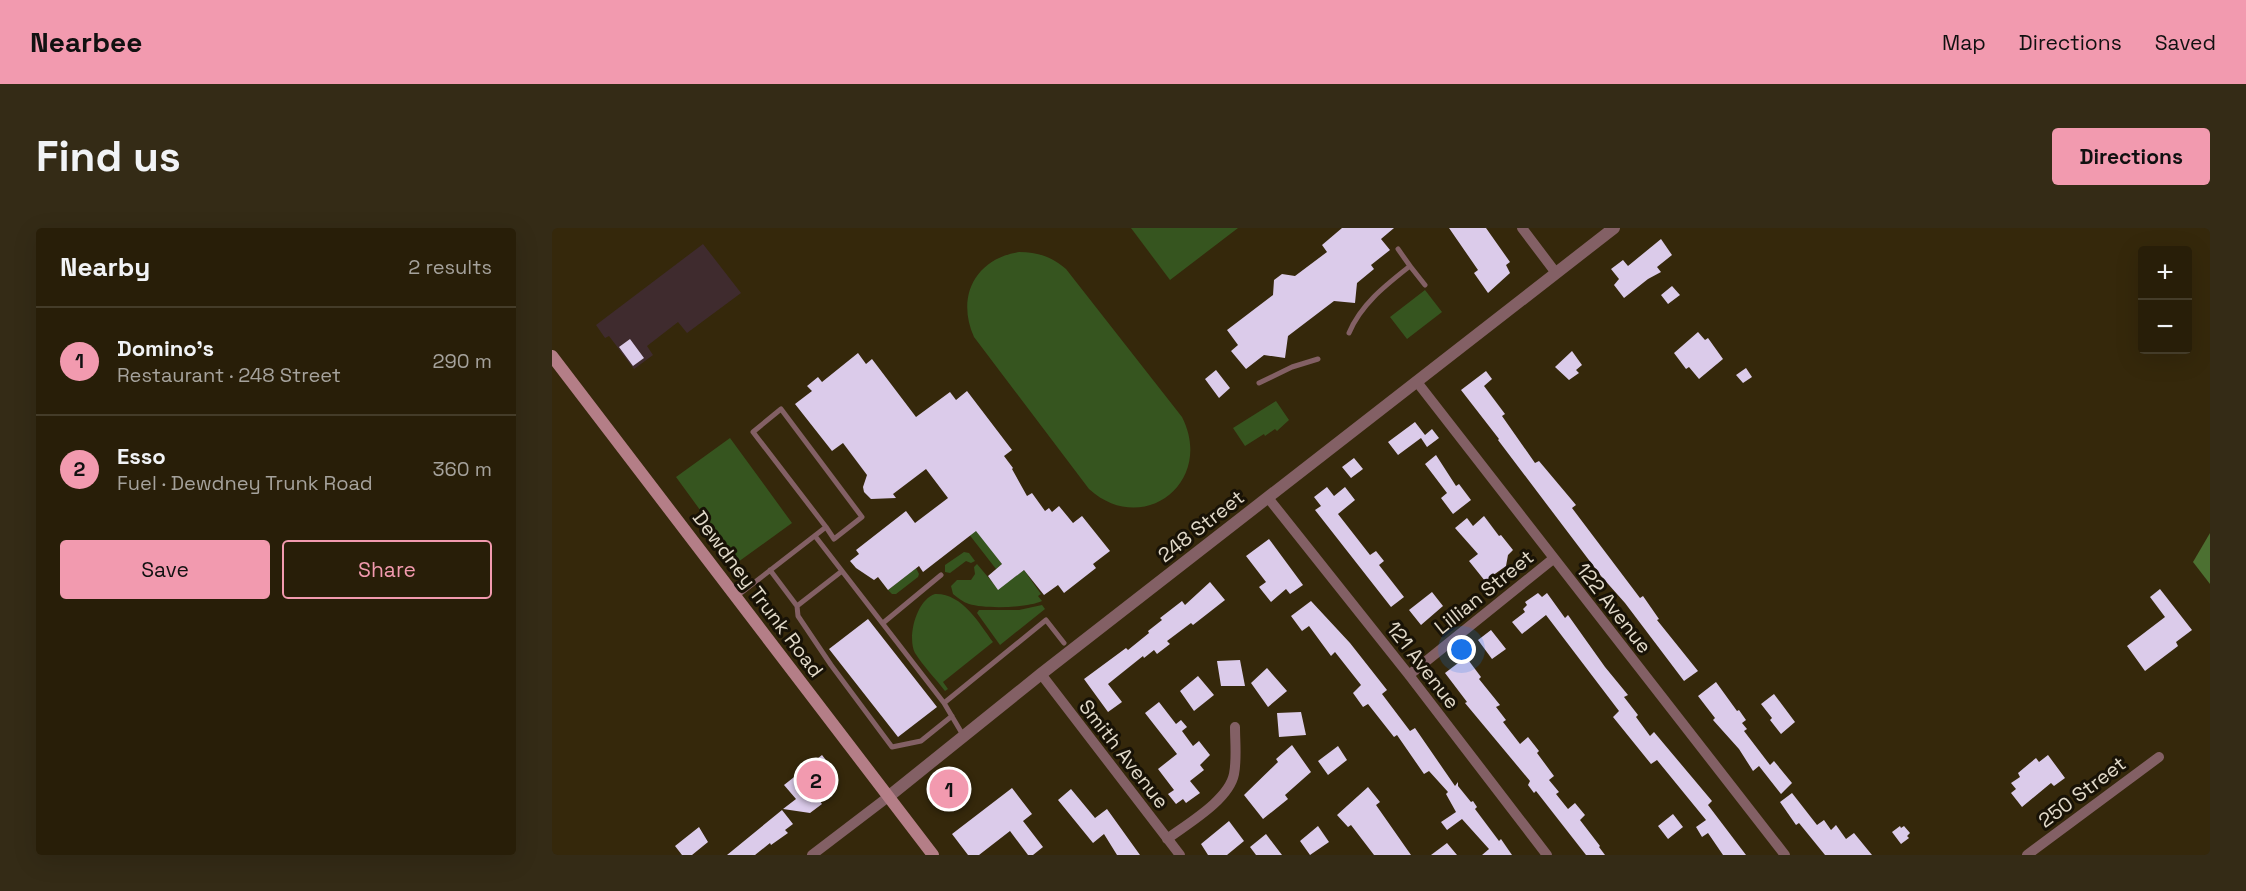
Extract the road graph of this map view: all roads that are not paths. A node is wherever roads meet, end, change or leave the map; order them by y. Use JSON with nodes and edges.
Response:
{"nodes":[{"id":1,"x":1522,"y":228,"type":"edge"},
{"id":2,"x":1614,"y":228,"type":"edge"},
{"id":3,"x":1398,"y":249,"type":"dead end"},
{"id":4,"x":1410,"y":266,"type":"junction"},
{"id":5,"x":1556,"y":273,"type":"junction"},
{"id":6,"x":1425,"y":285,"type":"dead end"},
{"id":7,"x":1349,"y":333,"type":"dead end"},
{"id":8,"x":552,"y":356,"type":"edge"},
{"id":9,"x":1318,"y":359,"type":"dead end"},
{"id":10,"x":1417,"y":382,"type":"junction"},
{"id":11,"x":1259,"y":383,"type":"dead end"},
{"id":12,"x":1269,"y":499,"type":"junction"},
{"id":13,"x":825,"y":527,"type":"junction"},
{"id":14,"x":815,"y":536,"type":"junction"},
{"id":15,"x":1553,"y":559,"type":"junction"},
{"id":16,"x":770,"y":570,"type":"junction"},
{"id":17,"x":842,"y":571,"type":"junction"},
{"id":18,"x":941,"y":575,"type":"dead end"},
{"id":19,"x":735,"y":597,"type":"junction"},
{"id":20,"x":797,"y":606,"type":"junction"},
{"id":21,"x":883,"y":623,"type":"junction"},
{"id":22,"x":1064,"y":643,"type":"dead end"},
{"id":23,"x":1041,"y":674,"type":"junction"},
{"id":24,"x":1409,"y":675,"type":"junction"},
{"id":25,"x":944,"y":703,"type":"junction"},
{"id":26,"x":952,"y":716,"type":"junction"},
{"id":27,"x":1235,"y":727,"type":"dead end"},
{"id":28,"x":964,"y":736,"type":"junction"},
{"id":29,"x":2159,"y":757,"type":"dead end"},
{"id":30,"x":888,"y":797,"type":"junction"},
{"id":31,"x":1167,"y":839,"type":"junction"},
{"id":32,"x":812,"y":855,"type":"edge"},
{"id":33,"x":933,"y":855,"type":"edge"},
{"id":34,"x":1180,"y":855,"type":"edge"},
{"id":35,"x":1547,"y":855,"type":"edge"},
{"id":36,"x":1785,"y":855,"type":"edge"},
{"id":37,"x":2027,"y":855,"type":"edge"}],
"edges":[{"from":1,"to":5,"type":"street"},
{"from":2,"to":5,"type":"street","name":"248 Street"},
{"from":3,"to":4,"type":"lane"},
{"from":4,"to":6,"type":"lane"},
{"from":4,"to":7,"type":"lane"},
{"from":5,"to":10,"type":"street","name":"248 Street"},
{"from":8,"to":19,"type":"main road","name":"Dewdney Trunk Road"},
{"from":9,"to":11,"type":"lane"},
{"from":10,"to":12,"type":"street","name":"248 Street"},
{"from":10,"to":15,"type":"street","name":"122 Avenue"},
{"from":12,"to":23,"type":"street","name":"248 Street"},
{"from":12,"to":24,"type":"street","name":"121 Avenue"},
{"from":13,"to":13,"type":"lane"},
{"from":13,"to":14,"type":"lane"},
{"from":14,"to":16,"type":"lane"},
{"from":14,"to":17,"type":"lane"},
{"from":15,"to":24,"type":"street","name":"Lillian Street"},
{"from":15,"to":36,"type":"street","name":"122 Avenue"},
{"from":16,"to":19,"type":"lane"},
{"from":16,"to":20,"type":"lane"},
{"from":17,"to":20,"type":"lane"},
{"from":17,"to":21,"type":"lane"},
{"from":18,"to":21,"type":"lane"},
{"from":19,"to":30,"type":"main road","name":"Dewdney Trunk Road"},
{"from":20,"to":26,"type":"lane"},
{"from":21,"to":25,"type":"lane"},
{"from":22,"to":25,"type":"lane"},
{"from":23,"to":28,"type":"street","name":"248 Street"},
{"from":23,"to":31,"type":"street","name":"Smith Avenue"},
{"from":24,"to":35,"type":"street","name":"121 Avenue"},
{"from":25,"to":26,"type":"lane"},
{"from":26,"to":28,"type":"lane"},
{"from":27,"to":31,"type":"street"},
{"from":28,"to":30,"type":"street","name":"248 Street"},
{"from":29,"to":37,"type":"street","name":"250 Street"},
{"from":30,"to":32,"type":"street","name":"248 Street"},
{"from":30,"to":33,"type":"main road","name":"Dewdney Trunk Road"},
{"from":31,"to":34,"type":"street","name":"Smith Avenue"}]}
